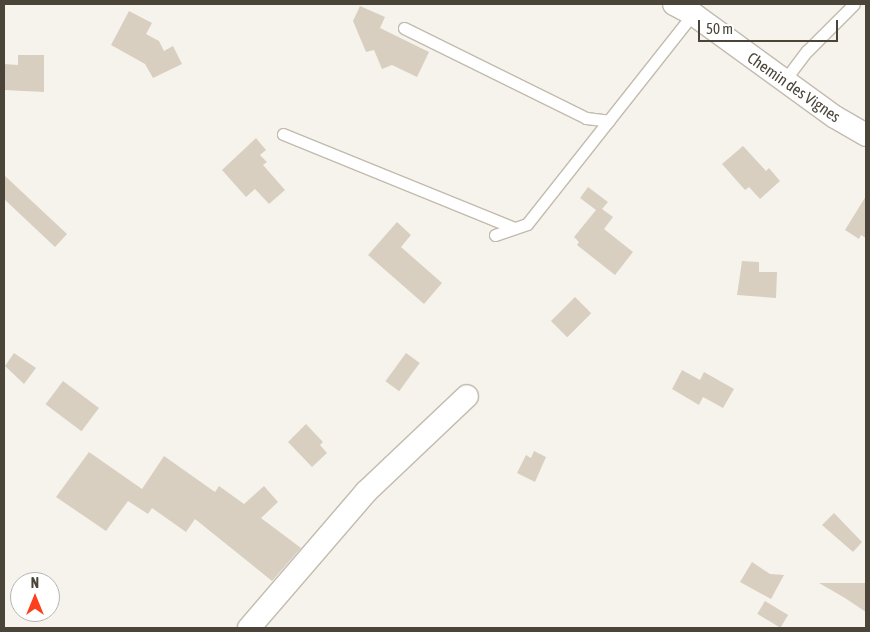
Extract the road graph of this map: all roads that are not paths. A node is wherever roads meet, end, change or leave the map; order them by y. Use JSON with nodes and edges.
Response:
{"nodes":[{"id":1,"x":854,"y":4,"type":"edge"},
{"id":2,"x":684,"y":9,"type":"edge"},
{"id":3,"x":404,"y":28,"type":"dead end"},
{"id":4,"x":784,"y":81,"type":"junction"},
{"id":5,"x":609,"y":121,"type":"junction"},
{"id":6,"x":283,"y":134,"type":"dead end"},
{"id":7,"x":866,"y":135,"type":"edge"},
{"id":8,"x":515,"y":228,"type":"junction"},
{"id":9,"x":495,"y":235,"type":"dead end"},
{"id":10,"x":466,"y":396,"type":"dead end"},
{"id":11,"x":249,"y":628,"type":"edge"}],
"edges":[{"from":1,"to":4,"type":"lane"},
{"from":2,"to":4,"type":"street","name":"Chemin des Vignes"},
{"from":2,"to":5,"type":"lane"},
{"from":3,"to":5,"type":"lane"},
{"from":4,"to":7,"type":"street","name":"Chemin des Vignes"},
{"from":5,"to":8,"type":"lane"},
{"from":6,"to":8,"type":"lane"},
{"from":8,"to":9,"type":"lane"},
{"from":10,"to":11,"type":"street"}]}
